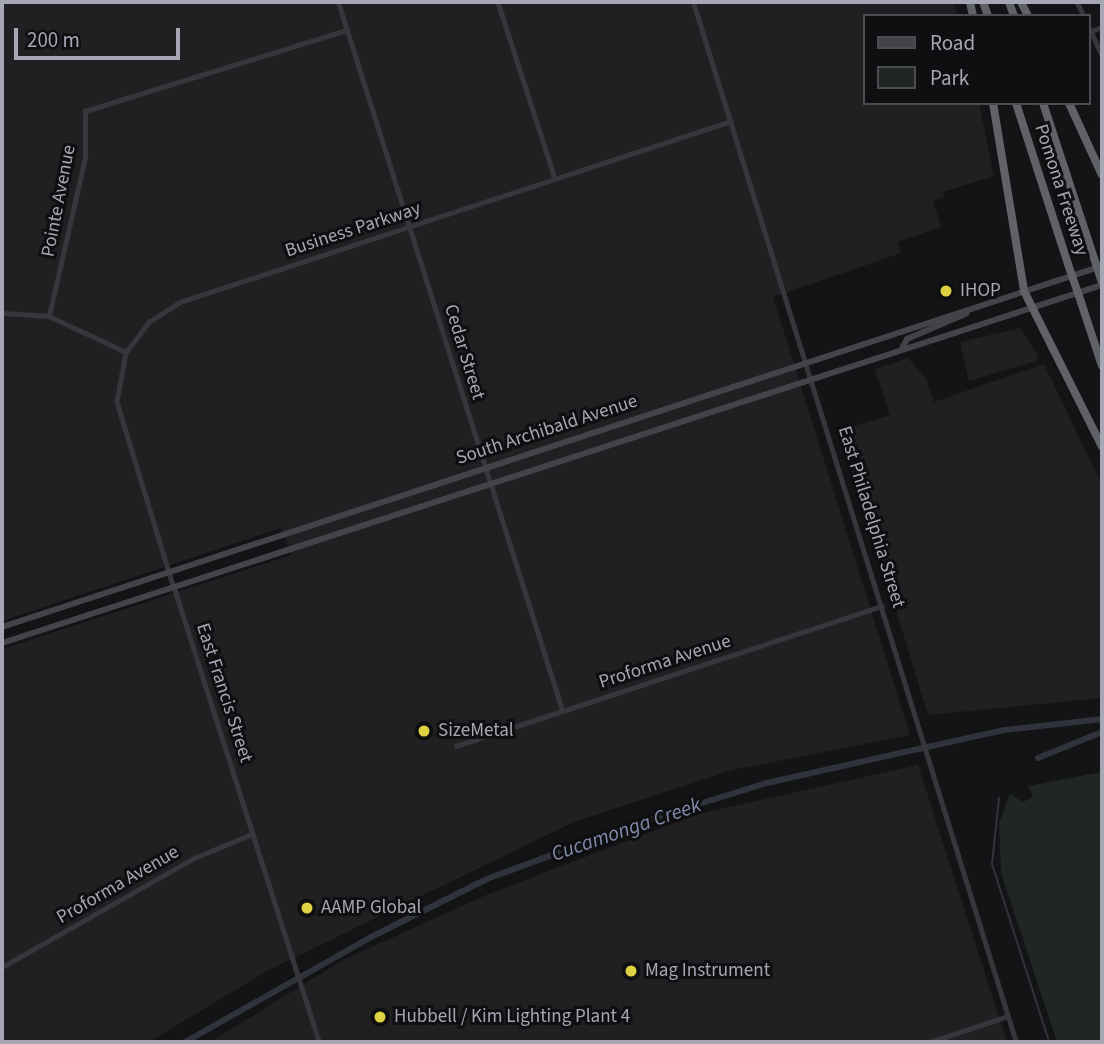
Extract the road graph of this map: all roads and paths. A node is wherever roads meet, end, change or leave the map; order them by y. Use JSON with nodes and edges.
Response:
{"nodes":[{"id":1,"x":338,"y":2,"type":"edge"},
{"id":2,"x":498,"y":2,"type":"edge"},
{"id":3,"x":693,"y":2,"type":"edge"},
{"id":4,"x":1102,"y":27,"type":"edge"},
{"id":5,"x":1090,"y":28,"type":"edge"},
{"id":6,"x":346,"y":30,"type":"junction"},
{"id":7,"x":1102,"y":55,"type":"edge"},
{"id":8,"x":993,"y":105,"type":"edge"},
{"id":9,"x":1017,"y":105,"type":"edge"},
{"id":10,"x":1044,"y":105,"type":"edge"},
{"id":11,"x":1070,"y":105,"type":"edge"},
{"id":12,"x":731,"y":121,"type":"junction"},
{"id":13,"x":1102,"y":175,"type":"edge"},
{"id":14,"x":555,"y":179,"type":"junction"},
{"id":15,"x":408,"y":227,"type":"junction"},
{"id":16,"x":1102,"y":266,"type":"edge"},
{"id":17,"x":1102,"y":284,"type":"edge"},
{"id":18,"x":1024,"y":291,"type":"junction"},
{"id":19,"x":981,"y":305,"type":"junction"},
{"id":20,"x":1031,"y":308,"type":"junction"},
{"id":21,"x":2,"y":313,"type":"edge"},
{"id":22,"x":49,"y":316,"type":"junction"},
{"id":23,"x":901,"y":350,"type":"junction"},
{"id":24,"x":126,"y":352,"type":"junction"},
{"id":25,"x":807,"y":362,"type":"junction"},
{"id":26,"x":1102,"y":366,"type":"edge"},
{"id":27,"x":812,"y":380,"type":"junction"},
{"id":28,"x":1102,"y":447,"type":"edge"},
{"id":29,"x":484,"y":467,"type":"junction"},
{"id":30,"x":488,"y":482,"type":"junction"},
{"id":31,"x":168,"y":571,"type":"junction"},
{"id":32,"x":173,"y":585,"type":"junction"},
{"id":33,"x":883,"y":606,"type":"junction"},
{"id":34,"x":2,"y":627,"type":"edge"},
{"id":35,"x":2,"y":643,"type":"edge"},
{"id":36,"x":562,"y":710,"type":"junction"},
{"id":37,"x":456,"y":746,"type":"dead end"},
{"id":38,"x":252,"y":834,"type":"junction"},
{"id":39,"x":2,"y":967,"type":"edge"},
{"id":40,"x":1008,"y":1016,"type":"junction"},
{"id":41,"x":320,"y":1042,"type":"edge"},
{"id":42,"x":930,"y":1042,"type":"edge"},
{"id":43,"x":1016,"y":1042,"type":"edge"}],
"edges":[{"from":1,"to":6,"type":"street","name":"Cedar Street"},
{"from":2,"to":14,"type":"street"},
{"from":3,"to":12,"type":"street","name":"East Philadelphia Street"},
{"from":4,"to":5,"type":"street"},
{"from":5,"to":7,"type":"street"},
{"from":6,"to":15,"type":"street","name":"Cedar Street"},
{"from":6,"to":22,"type":"street","name":"Pointe Avenue"},
{"from":8,"to":18,"type":"highway"},
{"from":9,"to":26,"type":"highway","name":"Pomona Freeway","bridge":true},
{"from":10,"to":17,"type":"highway","name":"Pomona Freeway","bridge":true},
{"from":11,"to":13,"type":"highway"},
{"from":12,"to":14,"type":"street","name":"Business Parkway"},
{"from":12,"to":25,"type":"street","name":"East Philadelphia Street"},
{"from":14,"to":15,"type":"street","name":"Business Parkway"},
{"from":15,"to":24,"type":"street","name":"Business Parkway"},
{"from":15,"to":29,"type":"street","name":"Cedar Street"},
{"from":16,"to":18,"type":"main road","name":"South Archibald Avenue"},
{"from":17,"to":20,"type":"main road","name":"South Archibald Avenue"},
{"from":18,"to":19,"type":"main road","name":"South Archibald Avenue"},
{"from":18,"to":20,"type":"highway"},
{"from":19,"to":23,"type":"main road"},
{"from":19,"to":25,"type":"main road","name":"South Archibald Avenue"},
{"from":20,"to":23,"type":"main road","name":"South Archibald Avenue"},
{"from":20,"to":28,"type":"highway"},
{"from":21,"to":22,"type":"street"},
{"from":22,"to":24,"type":"street"},
{"from":23,"to":27,"type":"main road","name":"South Archibald Avenue"},
{"from":24,"to":31,"type":"street","name":"East Francis Street"},
{"from":25,"to":27,"type":"street","name":"East Philadelphia Street"},
{"from":25,"to":29,"type":"main road","name":"South Archibald Avenue"},
{"from":27,"to":30,"type":"main road","name":"South Archibald Avenue"},
{"from":27,"to":33,"type":"street","name":"East Philadelphia Street"},
{"from":29,"to":30,"type":"street","name":"Cedar Street"},
{"from":29,"to":31,"type":"main road","name":"South Archibald Avenue"},
{"from":30,"to":32,"type":"main road","name":"South Archibald Avenue"},
{"from":30,"to":36,"type":"street","name":"Cedar Street"},
{"from":31,"to":32,"type":"street","name":"East Francis Street"},
{"from":31,"to":34,"type":"main road","name":"South Archibald Avenue"},
{"from":32,"to":35,"type":"main road","name":"South Archibald Avenue"},
{"from":32,"to":38,"type":"street","name":"East Francis Street"},
{"from":33,"to":36,"type":"street","name":"Proforma Avenue"},
{"from":33,"to":40,"type":"street","name":"East Philadelphia Street"},
{"from":36,"to":37,"type":"street","name":"Proforma Avenue"},
{"from":38,"to":39,"type":"street","name":"Proforma Avenue"},
{"from":38,"to":41,"type":"street","name":"East Francis Street"},
{"from":40,"to":42,"type":"street"},
{"from":40,"to":43,"type":"street","name":"East Philadelphia Street"}]}
